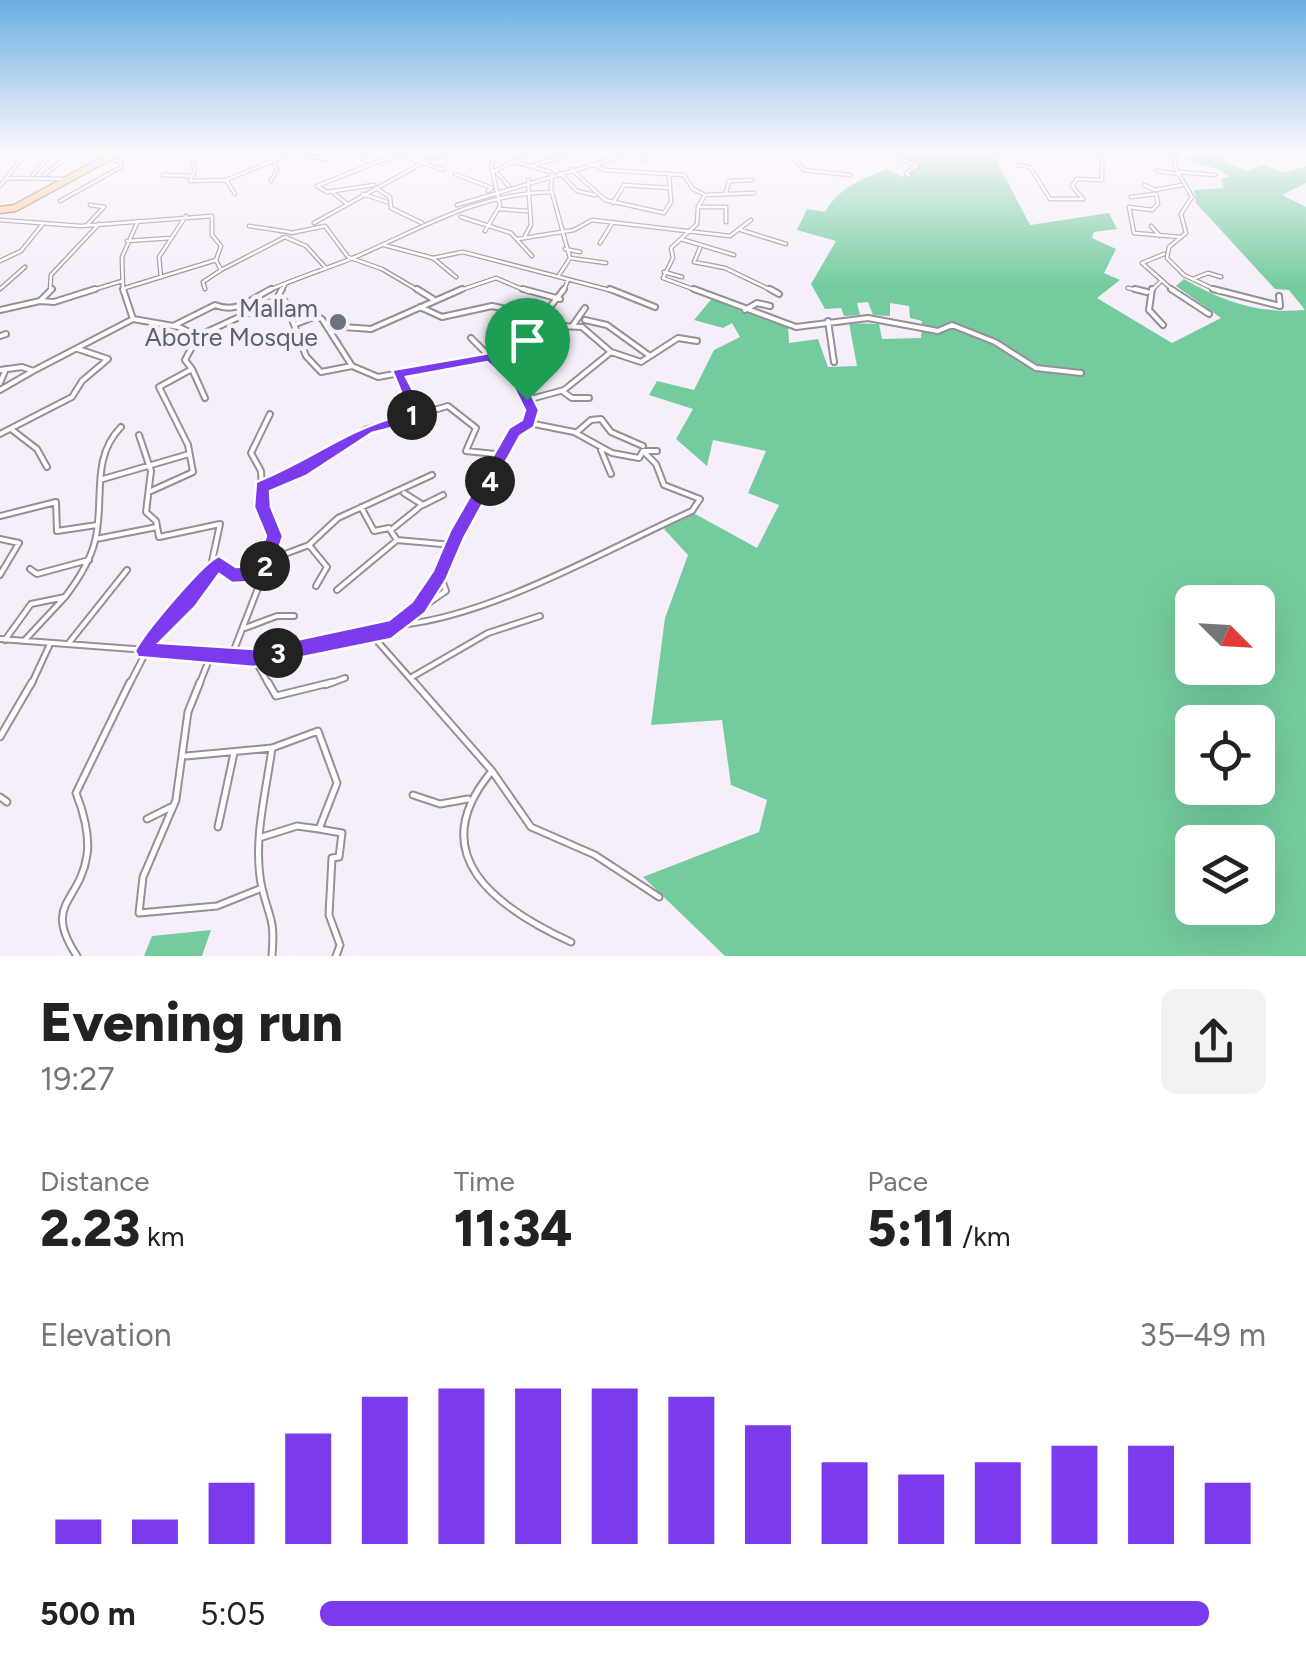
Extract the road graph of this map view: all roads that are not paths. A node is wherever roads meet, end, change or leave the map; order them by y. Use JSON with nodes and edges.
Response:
{"nodes":[{"id":1,"x":705,"y":195,"type":"edge"},
{"id":2,"x":38,"y":196,"type":"edge"},
{"id":3,"x":68,"y":196,"type":"edge"},
{"id":4,"x":336,"y":196,"type":"edge"},
{"id":5,"x":361,"y":196,"type":"edge"},
{"id":6,"x":369,"y":196,"type":"edge"},
{"id":7,"x":390,"y":196,"type":"edge"},
{"id":8,"x":480,"y":196,"type":"edge"},
{"id":9,"x":498,"y":196,"type":"joint"},
{"id":10,"x":528,"y":196,"type":"edge"},
{"id":11,"x":553,"y":196,"type":"edge"},
{"id":12,"x":598,"y":196,"type":"edge"},
{"id":13,"x":618,"y":196,"type":"edge"},
{"id":14,"x":670,"y":196,"type":"edge"},
{"id":15,"x":1048,"y":196,"type":"edge"},
{"id":16,"x":1081,"y":196,"type":"edge"},
{"id":17,"x":1141,"y":196,"type":"edge"},
{"id":18,"x":1157,"y":196,"type":"edge"},
{"id":19,"x":1191,"y":196,"type":"edge"},
{"id":20,"x":1130,"y":198,"type":"dead end"},
{"id":21,"x":60,"y":200,"type":"dead end"},
{"id":22,"x":388,"y":202,"type":"junction"},
{"id":23,"x":648,"y":202,"type":"dead end"},
{"id":24,"x":346,"y":203,"type":"junction"},
{"id":25,"x":613,"y":203,"type":"junction"},
{"id":26,"x":90,"y":205,"type":"dead end"},
{"id":27,"x":452,"y":207,"type":"junction"},
{"id":28,"x":698,"y":207,"type":"junction"},
{"id":29,"x":499,"y":208,"type":"junction"},
{"id":30,"x":629,"y":208,"type":"junction"},
{"id":31,"x":644,"y":210,"type":"junction"},
{"id":32,"x":528,"y":211,"type":"junction"},
{"id":33,"x":664,"y":213,"type":"junction"},
{"id":34,"x":1,"y":214,"type":"edge"},
{"id":35,"x":186,"y":216,"type":"junction"},
{"id":36,"x":461,"y":218,"type":"dead end"},
{"id":37,"x":752,"y":220,"type":"dead end"},
{"id":38,"x":138,"y":221,"type":"junction"},
{"id":39,"x":614,"y":222,"type":"junction"},
{"id":40,"x":726,"y":222,"type":"dead end"},
{"id":41,"x":422,"y":223,"type":"junction"},
{"id":42,"x":99,"y":224,"type":"junction"},
{"id":43,"x":488,"y":224,"type":"junction"},
{"id":44,"x":42,"y":225,"type":"junction"},
{"id":45,"x":87,"y":225,"type":"junction"},
{"id":46,"x":316,"y":225,"type":"junction"},
{"id":47,"x":658,"y":225,"type":"junction"},
{"id":48,"x":249,"y":226,"type":"dead end"},
{"id":49,"x":1151,"y":226,"type":"dead end"},
{"id":50,"x":691,"y":229,"type":"junction"},
{"id":51,"x":741,"y":230,"type":"junction"},
{"id":52,"x":485,"y":231,"type":"dead end"},
{"id":53,"x":564,"y":232,"type":"junction"},
{"id":54,"x":291,"y":233,"type":"junction"},
{"id":55,"x":1160,"y":236,"type":"junction"},
{"id":56,"x":285,"y":237,"type":"junction"},
{"id":57,"x":1180,"y":237,"type":"junction"},
{"id":58,"x":171,"y":238,"type":"junction"},
{"id":59,"x":520,"y":238,"type":"junction"},
{"id":60,"x":681,"y":239,"type":"junction"},
{"id":61,"x":127,"y":241,"type":"junction"},
{"id":62,"x":600,"y":243,"type":"dead end"},
{"id":63,"x":786,"y":244,"type":"dead end"},
{"id":64,"x":384,"y":245,"type":"junction"},
{"id":65,"x":700,"y":248,"type":"junction"},
{"id":66,"x":566,"y":249,"type":"junction"},
{"id":67,"x":580,"y":252,"type":"dead end"},
{"id":68,"x":1164,"y":254,"type":"junction"},
{"id":69,"x":734,"y":255,"type":"dead end"},
{"id":70,"x":532,"y":256,"type":"dead end"},
{"id":71,"x":352,"y":258,"type":"junction"},
{"id":72,"x":433,"y":258,"type":"junction"},
{"id":73,"x":570,"y":258,"type":"junction"},
{"id":74,"x":216,"y":260,"type":"junction"},
{"id":75,"x":0,"y":262,"type":"edge"},
{"id":76,"x":606,"y":264,"type":"dead end"},
{"id":77,"x":25,"y":267,"type":"dead end"},
{"id":78,"x":326,"y":268,"type":"junction"},
{"id":79,"x":222,"y":270,"type":"junction"},
{"id":80,"x":664,"y":272,"type":"junction"},
{"id":81,"x":560,"y":275,"type":"junction"},
{"id":82,"x":456,"y":277,"type":"dead end"},
{"id":83,"x":682,"y":277,"type":"dead end"},
{"id":84,"x":1221,"y":277,"type":"dead end"},
{"id":85,"x":162,"y":278,"type":"junction"},
{"id":86,"x":568,"y":280,"type":"junction"},
{"id":87,"x":1193,"y":280,"type":"junction"},
{"id":88,"x":122,"y":281,"type":"junction"},
{"id":89,"x":1160,"y":282,"type":"junction"},
{"id":90,"x":285,"y":285,"type":"junction"},
{"id":91,"x":125,"y":288,"type":"junction"},
{"id":92,"x":1128,"y":288,"type":"dead end"},
{"id":93,"x":0,"y":289,"type":"edge"},
{"id":94,"x":205,"y":289,"type":"dead end"},
{"id":95,"x":1148,"y":292,"type":"junction"},
{"id":96,"x":779,"y":294,"type":"dead end"},
{"id":97,"x":1279,"y":296,"type":"dead end"},
{"id":98,"x":434,"y":299,"type":"junction"},
{"id":99,"x":560,"y":299,"type":"junction"},
{"id":100,"x":276,"y":300,"type":"junction"},
{"id":101,"x":40,"y":301,"type":"junction"},
{"id":102,"x":418,"y":306,"type":"junction"},
{"id":103,"x":770,"y":306,"type":"dead end"},
{"id":104,"x":241,"y":307,"type":"junction"},
{"id":105,"x":655,"y":307,"type":"dead end"},
{"id":106,"x":585,"y":308,"type":"dead end"},
{"id":107,"x":0,"y":310,"type":"edge"},
{"id":108,"x":745,"y":310,"type":"junction"},
{"id":109,"x":244,"y":313,"type":"junction"},
{"id":110,"x":1210,"y":314,"type":"dead end"},
{"id":111,"x":542,"y":317,"type":"junction"},
{"id":112,"x":133,"y":319,"type":"junction"},
{"id":113,"x":585,"y":320,"type":"dead end"},
{"id":114,"x":828,"y":321,"type":"junction"},
{"id":115,"x":296,"y":324,"type":"junction"},
{"id":116,"x":536,"y":325,"type":"junction"},
{"id":117,"x":573,"y":325,"type":"junction"},
{"id":118,"x":1163,"y":325,"type":"dead end"},
{"id":119,"x":173,"y":326,"type":"junction"},
{"id":120,"x":329,"y":326,"type":"junction"},
{"id":121,"x":198,"y":336,"type":"junction"},
{"id":122,"x":471,"y":338,"type":"dead end"},
{"id":123,"x":696,"y":341,"type":"dead end"},
{"id":124,"x":78,"y":349,"type":"junction"},
{"id":125,"x":611,"y":352,"type":"junction"},
{"id":126,"x":535,"y":354,"type":"junction"},
{"id":127,"x":650,"y":356,"type":"junction"},
{"id":128,"x":490,"y":357,"type":"junction"},
{"id":129,"x":537,"y":360,"type":"dead end"},
{"id":130,"x":834,"y":362,"type":"dead end"},
{"id":131,"x":352,"y":366,"type":"junction"},
{"id":132,"x":192,"y":368,"type":"junction"},
{"id":133,"x":501,"y":368,"type":"junction"},
{"id":134,"x":3,"y":369,"type":"edge"},
{"id":135,"x":33,"y":371,"type":"junction"},
{"id":136,"x":1081,"y":372,"type":"dead end"},
{"id":137,"x":397,"y":373,"type":"junction"},
{"id":138,"x":0,"y":383,"type":"edge"},
{"id":139,"x":0,"y":390,"type":"edge"},
{"id":140,"x":562,"y":391,"type":"junction"},
{"id":141,"x":206,"y":398,"type":"dead end"},
{"id":142,"x":589,"y":398,"type":"dead end"},
{"id":143,"x":527,"y":400,"type":"junction"},
{"id":144,"x":270,"y":414,"type":"dead end"},
{"id":145,"x":414,"y":414,"type":"junction"},
{"id":146,"x":528,"y":423,"type":"junction"},
{"id":147,"x":121,"y":426,"type":"dead end"},
{"id":148,"x":11,"y":428,"type":"junction"},
{"id":149,"x":417,"y":432,"type":"dead end"},
{"id":150,"x":576,"y":433,"type":"junction"},
{"id":151,"x":0,"y":434,"type":"edge"},
{"id":152,"x":139,"y":435,"type":"dead end"},
{"id":153,"x":643,"y":448,"type":"junction"},
{"id":154,"x":601,"y":450,"type":"junction"},
{"id":155,"x":657,"y":450,"type":"dead end"},
{"id":156,"x":190,"y":454,"type":"junction"},
{"id":157,"x":505,"y":456,"type":"junction"},
{"id":158,"x":47,"y":467,"type":"dead end"},
{"id":159,"x":149,"y":467,"type":"junction"},
{"id":160,"x":611,"y":474,"type":"dead end"},
{"id":161,"x":432,"y":475,"type":"dead end"},
{"id":162,"x":103,"y":480,"type":"junction"},
{"id":163,"x":262,"y":487,"type":"junction"},
{"id":164,"x":151,"y":490,"type":"junction"},
{"id":165,"x":402,"y":491,"type":"junction"},
{"id":166,"x":443,"y":495,"type":"dead end"},
{"id":167,"x":423,"y":505,"type":"junction"},
{"id":168,"x":361,"y":507,"type":"junction"},
{"id":169,"x":0,"y":516,"type":"edge"},
{"id":170,"x":97,"y":526,"type":"junction"},
{"id":171,"x":157,"y":527,"type":"junction"},
{"id":172,"x":391,"y":530,"type":"junction"},
{"id":173,"x":0,"y":539,"type":"edge"},
{"id":174,"x":96,"y":539,"type":"junction"},
{"id":175,"x":397,"y":540,"type":"junction"},
{"id":176,"x":309,"y":545,"type":"junction"},
{"id":177,"x":453,"y":545,"type":"junction"},
{"id":178,"x":88,"y":560,"type":"junction"},
{"id":179,"x":269,"y":560,"type":"junction"},
{"id":180,"x":214,"y":566,"type":"junction"},
{"id":181,"x":30,"y":569,"type":"dead end"},
{"id":182,"x":127,"y":570,"type":"dead end"},
{"id":183,"x":0,"y":575,"type":"edge"},
{"id":184,"x":440,"y":575,"type":"junction"},
{"id":185,"x":262,"y":576,"type":"junction"},
{"id":186,"x":316,"y":586,"type":"dead end"},
{"id":187,"x":337,"y":590,"type":"dead end"},
{"id":188,"x":65,"y":598,"type":"junction"},
{"id":189,"x":418,"y":608,"type":"junction"},
{"id":190,"x":294,"y":616,"type":"dead end"},
{"id":191,"x":540,"y":616,"type":"dead end"},
{"id":192,"x":396,"y":626,"type":"junction"},
{"id":193,"x":245,"y":628,"type":"junction"},
{"id":194,"x":371,"y":634,"type":"junction"},
{"id":195,"x":3,"y":640,"type":"edge"},
{"id":196,"x":23,"y":642,"type":"junction"},
{"id":197,"x":50,"y":644,"type":"junction"},
{"id":198,"x":68,"y":644,"type":"junction"},
{"id":199,"x":144,"y":651,"type":"junction"},
{"id":200,"x":211,"y":655,"type":"junction"},
{"id":201,"x":232,"y":656,"type":"junction"},
{"id":202,"x":254,"y":658,"type":"junction"},
{"id":203,"x":345,"y":678,"type":"dead end"},
{"id":204,"x":410,"y":678,"type":"junction"},
{"id":205,"x":0,"y":737,"type":"edge"},
{"id":206,"x":272,"y":748,"type":"junction"},
{"id":207,"x":234,"y":752,"type":"junction"},
{"id":208,"x":186,"y":756,"type":"junction"},
{"id":209,"x":492,"y":772,"type":"junction"},
{"id":210,"x":413,"y":795,"type":"dead end"},
{"id":211,"x":0,"y":797,"type":"edge"},
{"id":212,"x":468,"y":799,"type":"junction"},
{"id":213,"x":176,"y":800,"type":"junction"},
{"id":214,"x":7,"y":802,"type":"dead end"},
{"id":215,"x":146,"y":819,"type":"dead end"},
{"id":216,"x":218,"y":827,"type":"dead end"},
{"id":217,"x":319,"y":829,"type":"junction"},
{"id":218,"x":258,"y":838,"type":"junction"},
{"id":219,"x":262,"y":888,"type":"junction"},
{"id":220,"x":660,"y":897,"type":"dead end"},
{"id":221,"x":571,"y":942,"type":"dead end"},
{"id":222,"x":77,"y":956,"type":"edge"},
{"id":223,"x":272,"y":956,"type":"edge"},
{"id":224,"x":336,"y":956,"type":"edge"}],
"edges":[{"from":1,"to":28,"type":"street"},
{"from":2,"to":34,"type":"main road"},
{"from":3,"to":21,"type":"street"},
{"from":4,"to":24,"type":"street"},
{"from":5,"to":24,"type":"street"},
{"from":6,"to":22,"type":"street"},
{"from":7,"to":22,"type":"street"},
{"from":8,"to":27,"type":"street"},
{"from":9,"to":27,"type":"street"},
{"from":9,"to":29,"type":"street"},
{"from":10,"to":32,"type":"street"},
{"from":11,"to":53,"type":"street"},
{"from":12,"to":25,"type":"street"},
{"from":13,"to":25,"type":"street"},
{"from":14,"to":33,"type":"street"},
{"from":15,"to":16,"type":"street"},
{"from":17,"to":20,"type":"street"},
{"from":18,"to":55,"type":"street"},
{"from":19,"to":57,"type":"street"},
{"from":22,"to":41,"type":"street"},
{"from":23,"to":31,"type":"street"},
{"from":24,"to":46,"type":"street"},
{"from":25,"to":30,"type":"street"},
{"from":26,"to":45,"type":"street"},
{"from":27,"to":41,"type":"street"},
{"from":28,"to":40,"type":"street"},
{"from":28,"to":50,"type":"street"},
{"from":29,"to":32,"type":"street"},
{"from":29,"to":43,"type":"street"},
{"from":30,"to":31,"type":"street"},
{"from":30,"to":39,"type":"street"},
{"from":31,"to":33,"type":"street"},
{"from":32,"to":59,"type":"street"},
{"from":33,"to":47,"type":"street"},
{"from":34,"to":44,"type":"street"},
{"from":35,"to":38,"type":"street"},
{"from":35,"to":58,"type":"street"},
{"from":35,"to":74,"type":"street"},
{"from":36,"to":43,"type":"street"},
{"from":37,"to":51,"type":"street"},
{"from":38,"to":42,"type":"street"},
{"from":38,"to":61,"type":"street"},
{"from":39,"to":47,"type":"street"},
{"from":39,"to":53,"type":"street"},
{"from":39,"to":62,"type":"street"},
{"from":41,"to":64,"type":"street"},
{"from":42,"to":45,"type":"street"},
{"from":42,"to":101,"type":"street"},
{"from":43,"to":52,"type":"street"},
{"from":43,"to":59,"type":"street"},
{"from":44,"to":45,"type":"street"},
{"from":44,"to":75,"type":"street"},
{"from":46,"to":54,"type":"street"},
{"from":46,"to":71,"type":"street"},
{"from":47,"to":50,"type":"street"},
{"from":48,"to":54,"type":"street"},
{"from":49,"to":55,"type":"street"},
{"from":50,"to":51,"type":"street"},
{"from":50,"to":60,"type":"street"},
{"from":51,"to":63,"type":"street"},
{"from":53,"to":59,"type":"street"},
{"from":53,"to":66,"type":"street"},
{"from":54,"to":56,"type":"street"},
{"from":55,"to":57,"type":"street"},
{"from":56,"to":78,"type":"street"},
{"from":56,"to":79,"type":"street"},
{"from":57,"to":68,"type":"street"},
{"from":58,"to":61,"type":"street"},
{"from":58,"to":85,"type":"street"},
{"from":59,"to":70,"type":"street"},
{"from":60,"to":65,"type":"street"},
{"from":60,"to":80,"type":"street"},
{"from":61,"to":88,"type":"street"},
{"from":64,"to":71,"type":"street"},
{"from":64,"to":72,"type":"street"},
{"from":65,"to":69,"type":"street"},
{"from":65,"to":96,"type":"street"},
{"from":66,"to":67,"type":"street"},
{"from":66,"to":73,"type":"street"},
{"from":68,"to":87,"type":"street"},
{"from":68,"to":89,"type":"street"},
{"from":71,"to":78,"type":"street"},
{"from":71,"to":98,"type":"street"},
{"from":72,"to":81,"type":"street"},
{"from":72,"to":82,"type":"street"},
{"from":73,"to":76,"type":"street"},
{"from":73,"to":81,"type":"street"},
{"from":74,"to":79,"type":"street"},
{"from":74,"to":85,"type":"street"},
{"from":77,"to":93,"type":"street"},
{"from":78,"to":90,"type":"street"},
{"from":79,"to":94,"type":"street"},
{"from":80,"to":83,"type":"street"},
{"from":80,"to":108,"type":"street"},
{"from":81,"to":86,"type":"street"},
{"from":84,"to":87,"type":"street"},
{"from":85,"to":91,"type":"street"},
{"from":86,"to":99,"type":"street"},
{"from":86,"to":105,"type":"street"},
{"from":87,"to":97,"type":"street"},
{"from":88,"to":91,"type":"street"},
{"from":88,"to":101,"type":"street"},
{"from":89,"to":95,"type":"street"},
{"from":89,"to":110,"type":"street"},
{"from":90,"to":100,"type":"street"},
{"from":90,"to":104,"type":"street"},
{"from":91,"to":112,"type":"street"},
{"from":92,"to":95,"type":"street"},
{"from":95,"to":118,"type":"street"},
{"from":98,"to":99,"type":"street"},
{"from":98,"to":102,"type":"street"},
{"from":99,"to":111,"type":"street"},
{"from":100,"to":109,"type":"street"},
{"from":100,"to":115,"type":"street"},
{"from":101,"to":107,"type":"street"},
{"from":102,"to":111,"type":"street"},
{"from":102,"to":120,"type":"street"},
{"from":103,"to":108,"type":"street"},
{"from":104,"to":109,"type":"street"},
{"from":104,"to":119,"type":"street"},
{"from":106,"to":117,"type":"street"},
{"from":108,"to":114,"type":"street"},
{"from":109,"to":121,"type":"street"},
{"from":111,"to":116,"type":"street"},
{"from":112,"to":119,"type":"street"},
{"from":112,"to":124,"type":"street"},
{"from":113,"to":127,"type":"street"},
{"from":114,"to":130,"type":"street"},
{"from":114,"to":136,"type":"street"},
{"from":115,"to":120,"type":"street"},
{"from":115,"to":131,"type":"street"},
{"from":116,"to":117,"type":"street"},
{"from":116,"to":126,"type":"street"},
{"from":117,"to":125,"type":"street"},
{"from":119,"to":121,"type":"street"},
{"from":120,"to":131,"type":"street"},
{"from":121,"to":132,"type":"street"},
{"from":122,"to":128,"type":"street"},
{"from":123,"to":127,"type":"street"},
{"from":124,"to":135,"type":"street"},
{"from":124,"to":148,"type":"street"},
{"from":125,"to":127,"type":"street"},
{"from":125,"to":140,"type":"street"},
{"from":126,"to":129,"type":"street"},
{"from":126,"to":133,"type":"street"},
{"from":128,"to":133,"type":"street"},
{"from":128,"to":137,"type":"street"},
{"from":131,"to":137,"type":"street"},
{"from":132,"to":141,"type":"street"},
{"from":132,"to":156,"type":"street"},
{"from":133,"to":143,"type":"street"},
{"from":134,"to":135,"type":"street"},
{"from":134,"to":138,"type":"street"},
{"from":135,"to":139,"type":"street"},
{"from":137,"to":145,"type":"street"},
{"from":140,"to":142,"type":"street"},
{"from":140,"to":143,"type":"street"},
{"from":143,"to":146,"type":"street"},
{"from":144,"to":163,"type":"street"},
{"from":145,"to":149,"type":"street"},
{"from":145,"to":157,"type":"street"},
{"from":145,"to":163,"type":"street"},
{"from":146,"to":150,"type":"street"},
{"from":146,"to":157,"type":"street"},
{"from":147,"to":162,"type":"street"},
{"from":148,"to":151,"type":"street"},
{"from":148,"to":158,"type":"street"},
{"from":150,"to":153,"type":"street"},
{"from":150,"to":154,"type":"street"},
{"from":152,"to":159,"type":"street"},
{"from":153,"to":154,"type":"street"},
{"from":153,"to":155,"type":"street"},
{"from":153,"to":192,"type":"street"},
{"from":154,"to":160,"type":"street"},
{"from":156,"to":159,"type":"street"},
{"from":156,"to":164,"type":"street"},
{"from":157,"to":177,"type":"street"},
{"from":159,"to":162,"type":"street"},
{"from":159,"to":164,"type":"street"},
{"from":161,"to":165,"type":"street"},
{"from":162,"to":170,"type":"street"},
{"from":163,"to":179,"type":"street"},
{"from":164,"to":171,"type":"street"},
{"from":165,"to":167,"type":"street"},
{"from":165,"to":168,"type":"street"},
{"from":166,"to":167,"type":"street"},
{"from":167,"to":172,"type":"street"},
{"from":168,"to":172,"type":"street"},
{"from":168,"to":176,"type":"street"},
{"from":169,"to":170,"type":"street"},
{"from":170,"to":174,"type":"street"},
{"from":171,"to":174,"type":"street"},
{"from":171,"to":180,"type":"street"},
{"from":172,"to":175,"type":"street"},
{"from":173,"to":183,"type":"street"},
{"from":174,"to":178,"type":"street"},
{"from":175,"to":177,"type":"street"},
{"from":175,"to":187,"type":"street"},
{"from":176,"to":179,"type":"street"},
{"from":176,"to":186,"type":"street"},
{"from":177,"to":184,"type":"street"},
{"from":178,"to":181,"type":"street"},
{"from":178,"to":188,"type":"street"},
{"from":179,"to":185,"type":"street"},
{"from":180,"to":185,"type":"street"},
{"from":180,"to":199,"type":"street"},
{"from":182,"to":198,"type":"street"},
{"from":184,"to":189,"type":"street"},
{"from":184,"to":189,"type":"street"},
{"from":185,"to":193,"type":"street"},
{"from":188,"to":195,"type":"street"},
{"from":188,"to":196,"type":"street"},
{"from":189,"to":192,"type":"street"},
{"from":190,"to":193,"type":"street"},
{"from":191,"to":204,"type":"street"},
{"from":192,"to":194,"type":"street"},
{"from":193,"to":201,"type":"street"},
{"from":194,"to":202,"type":"street"},
{"from":194,"to":204,"type":"street"},
{"from":195,"to":196,"type":"street"},
{"from":196,"to":197,"type":"street"},
{"from":197,"to":198,"type":"street"},
{"from":197,"to":205,"type":"street"},
{"from":198,"to":199,"type":"street"},
{"from":199,"to":200,"type":"street"},
{"from":199,"to":222,"type":"street"},
{"from":200,"to":201,"type":"street"},
{"from":200,"to":208,"type":"street"},
{"from":201,"to":202,"type":"street"},
{"from":202,"to":203,"type":"street"},
{"from":204,"to":209,"type":"street"},
{"from":206,"to":207,"type":"street"},
{"from":206,"to":217,"type":"street"},
{"from":206,"to":218,"type":"street"},
{"from":207,"to":208,"type":"street"},
{"from":207,"to":216,"type":"street"},
{"from":208,"to":213,"type":"street"},
{"from":209,"to":212,"type":"street"},
{"from":209,"to":220,"type":"street"},
{"from":210,"to":212,"type":"street"},
{"from":211,"to":214,"type":"street"},
{"from":212,"to":221,"type":"street"},
{"from":213,"to":215,"type":"street"},
{"from":213,"to":219,"type":"street"},
{"from":217,"to":218,"type":"street"},
{"from":217,"to":224,"type":"street"},
{"from":218,"to":219,"type":"street"},
{"from":219,"to":223,"type":"street"}]}
